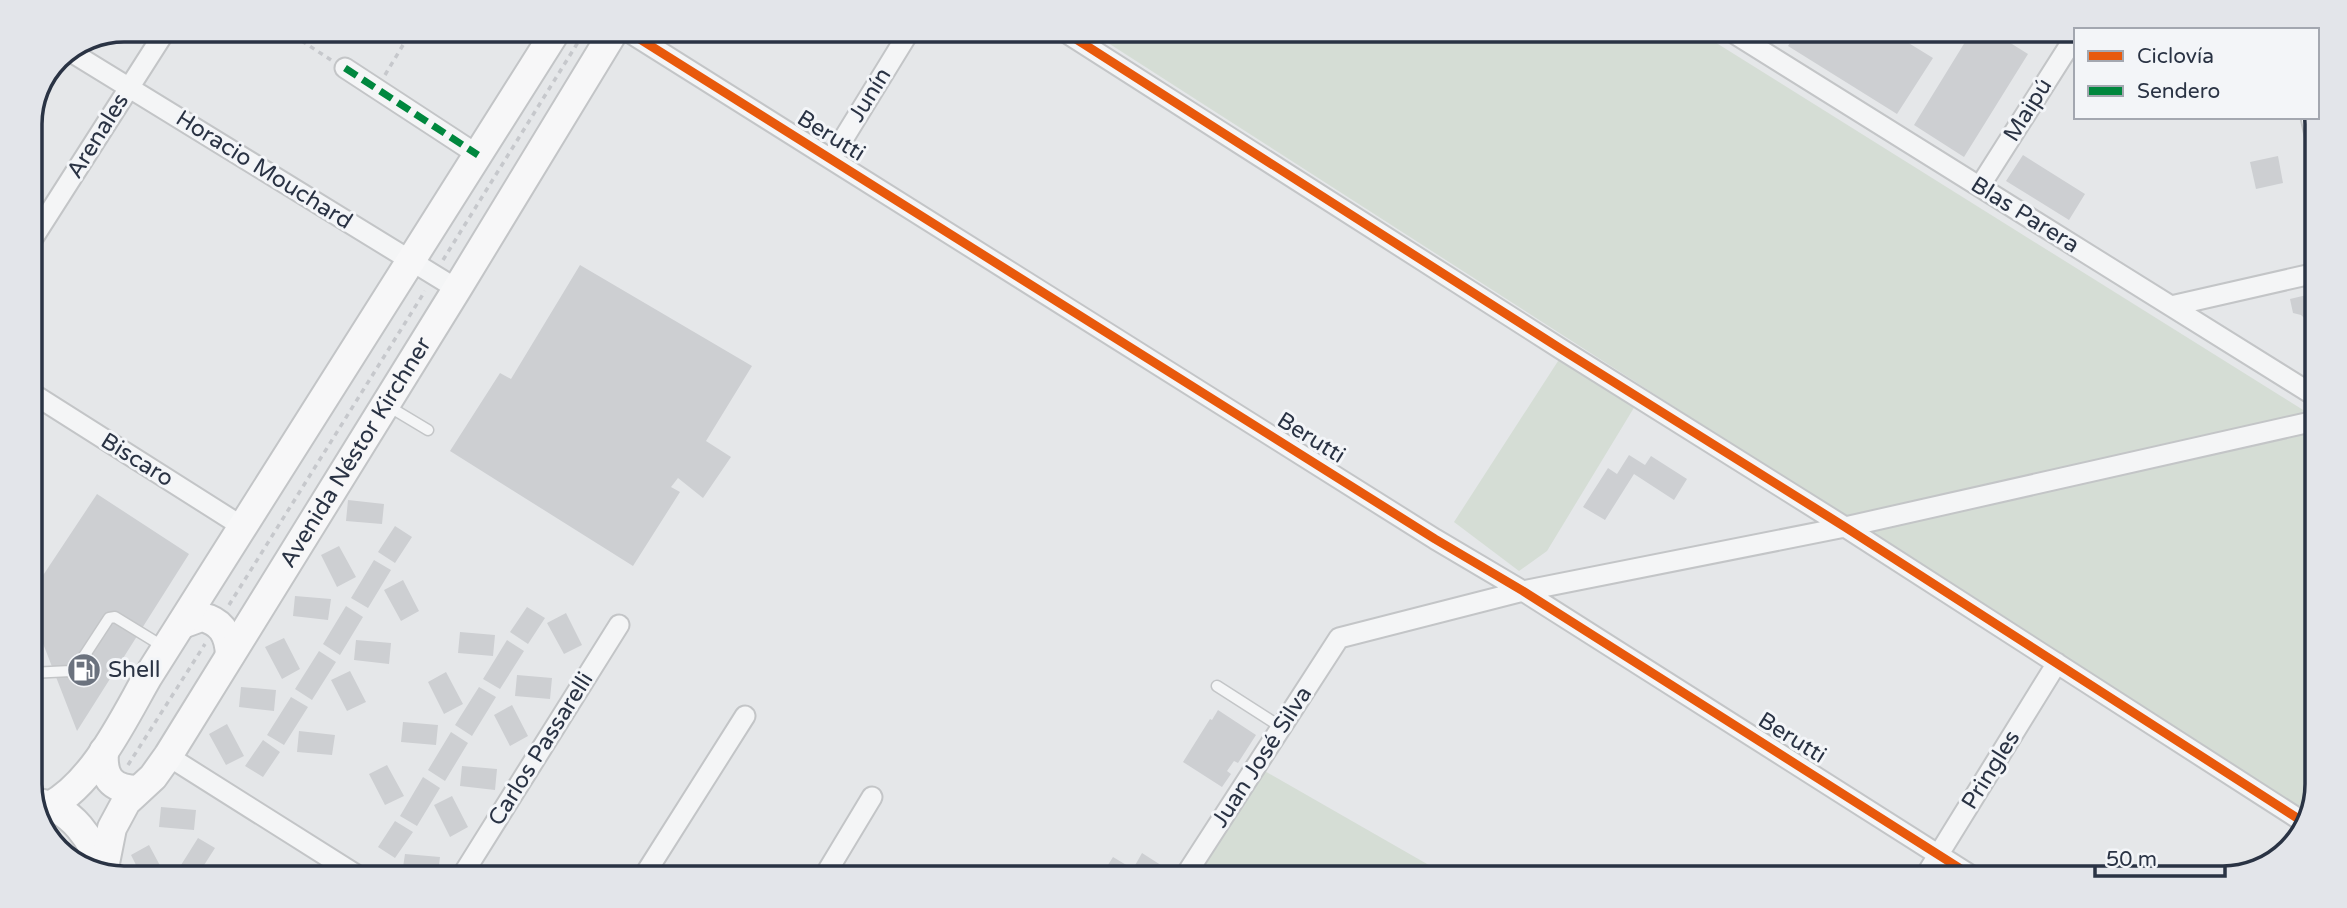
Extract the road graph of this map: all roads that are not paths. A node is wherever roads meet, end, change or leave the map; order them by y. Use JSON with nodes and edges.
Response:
{"nodes":[{"id":1,"x":158,"y":42,"type":"edge"},
{"id":2,"x":549,"y":42,"type":"edge"},
{"id":3,"x":606,"y":42,"type":"edge"},
{"id":4,"x":645,"y":42,"type":"edge"},
{"id":5,"x":903,"y":42,"type":"edge"},
{"id":6,"x":1081,"y":42,"type":"edge"},
{"id":7,"x":1763,"y":42,"type":"edge"},
{"id":8,"x":2071,"y":42,"type":"edge"},
{"id":9,"x":78,"y":57,"type":"edge"},
{"id":10,"x":345,"y":68,"type":"road end"},
{"id":11,"x":129,"y":88,"type":"junction"},
{"id":12,"x":478,"y":155,"type":"junction"},
{"id":13,"x":831,"y":159,"type":"junction"},
{"id":14,"x":1980,"y":186,"type":"junction"},
{"id":15,"x":42,"y":224,"type":"edge"},
{"id":16,"x":434,"y":275,"type":"junction"},
{"id":17,"x":2305,"y":276,"type":"edge"},
{"id":18,"x":2171,"y":306,"type":"junction"},
{"id":19,"x":2305,"y":390,"type":"edge"},
{"id":20,"x":42,"y":400,"type":"edge"},
{"id":21,"x":385,"y":403,"type":"junction"},
{"id":22,"x":2305,"y":423,"type":"edge"},
{"id":23,"x":428,"y":430,"type":"dead end"},
{"id":24,"x":243,"y":527,"type":"junction"},
{"id":25,"x":1845,"y":527,"type":"junction"},
{"id":26,"x":1523,"y":590,"type":"junction"},
{"id":27,"x":182,"y":624,"type":"junction"},
{"id":28,"x":619,"y":625,"type":"dead end"},
{"id":29,"x":166,"y":649,"type":"junction"},
{"id":30,"x":230,"y":655,"type":"junction"},
{"id":31,"x":2057,"y":663,"type":"junction"},
{"id":32,"x":42,"y":672,"type":"edge"},
{"id":33,"x":1217,"y":687,"type":"dead end"},
{"id":34,"x":745,"y":716,"type":"dead end"},
{"id":35,"x":1282,"y":727,"type":"junction"},
{"id":36,"x":104,"y":751,"type":"junction"},
{"id":37,"x":168,"y":755,"type":"junction"},
{"id":38,"x":126,"y":788,"type":"junction"},
{"id":39,"x":872,"y":797,"type":"dead end"},
{"id":40,"x":44,"y":802,"type":"edge"},
{"id":41,"x":45,"y":805,"type":"edge"},
{"id":42,"x":2298,"y":818,"type":"edge"},
{"id":43,"x":1939,"y":855,"type":"junction"},
{"id":44,"x":99,"y":862,"type":"edge"},
{"id":45,"x":105,"y":863,"type":"edge"},
{"id":46,"x":342,"y":866,"type":"edge"},
{"id":47,"x":468,"y":866,"type":"edge"},
{"id":48,"x":650,"y":866,"type":"edge"},
{"id":49,"x":830,"y":866,"type":"edge"},
{"id":50,"x":1192,"y":866,"type":"edge"},
{"id":51,"x":1932,"y":866,"type":"edge"},
{"id":52,"x":1956,"y":866,"type":"edge"}],
"edges":[{"from":1,"to":11,"type":"street","name":"Arenales"},
{"from":2,"to":12,"type":"main road","name":"Avenida Néstor Kirchner"},
{"from":3,"to":16,"type":"main road","name":"Avenida Néstor Kirchner"},
{"from":4,"to":13,"type":"street","name":"Berutti"},
{"from":5,"to":13,"type":"street","name":"Junín"},
{"from":6,"to":25,"type":"street"},
{"from":7,"to":14,"type":"street","name":"Blas Parera"},
{"from":8,"to":14,"type":"street","name":"Maipú"},
{"from":9,"to":11,"type":"street","name":"Horacio Mouchard"},
{"from":10,"to":12,"type":"street"},
{"from":11,"to":15,"type":"street","name":"Arenales"},
{"from":11,"to":16,"type":"street","name":"Horacio Mouchard"},
{"from":12,"to":16,"type":"main road","name":"Avenida Néstor Kirchner"},
{"from":13,"to":26,"type":"street","name":"Berutti"},
{"from":14,"to":18,"type":"street","name":"Blas Parera"},
{"from":16,"to":21,"type":"main road","name":"Avenida Néstor Kirchner"},
{"from":16,"to":24,"type":"main road","name":"Avenida Néstor Kirchner"},
{"from":17,"to":18,"type":"street"},
{"from":18,"to":19,"type":"street","name":"Blas Parera"},
{"from":20,"to":24,"type":"street","name":"Biscaro"},
{"from":21,"to":23,"type":"lane"},
{"from":21,"to":30,"type":"main road","name":"Avenida Néstor Kirchner"},
{"from":22,"to":25,"type":"street"},
{"from":24,"to":27,"type":"main road","name":"Avenida Néstor Kirchner"},
{"from":25,"to":26,"type":"street"},
{"from":25,"to":31,"type":"street"},
{"from":26,"to":35,"type":"street","name":"Juan José Silva"},
{"from":26,"to":43,"type":"street","name":"Berutti"},
{"from":27,"to":29,"type":"main road","name":"Avenida Néstor Kirchner"},
{"from":27,"to":30,"type":"main road"},
{"from":28,"to":47,"type":"street","name":"Carlos Passarelli"},
{"from":29,"to":32,"type":"lane"},
{"from":29,"to":36,"type":"main road","name":"Avenida Néstor Kirchner"},
{"from":30,"to":37,"type":"main road","name":"Avenida Néstor Kirchner"},
{"from":31,"to":42,"type":"street"},
{"from":31,"to":43,"type":"street","name":"Pringles"},
{"from":33,"to":35,"type":"lane"},
{"from":34,"to":48,"type":"street"},
{"from":35,"to":50,"type":"street","name":"Juan José Silva"},
{"from":36,"to":38,"type":"main road"},
{"from":36,"to":40,"type":"main road","name":"Avenida Néstor Kirchner"},
{"from":37,"to":38,"type":"main road","name":"Avenida Néstor Kirchner"},
{"from":37,"to":46,"type":"street"},
{"from":38,"to":45,"type":"main road","name":"Avenida Néstor Kirchner"},
{"from":39,"to":49,"type":"street"},
{"from":41,"to":44,"type":"main road"},
{"from":43,"to":51,"type":"street","name":"Pringles"},
{"from":43,"to":52,"type":"street","name":"Berutti"}]}
